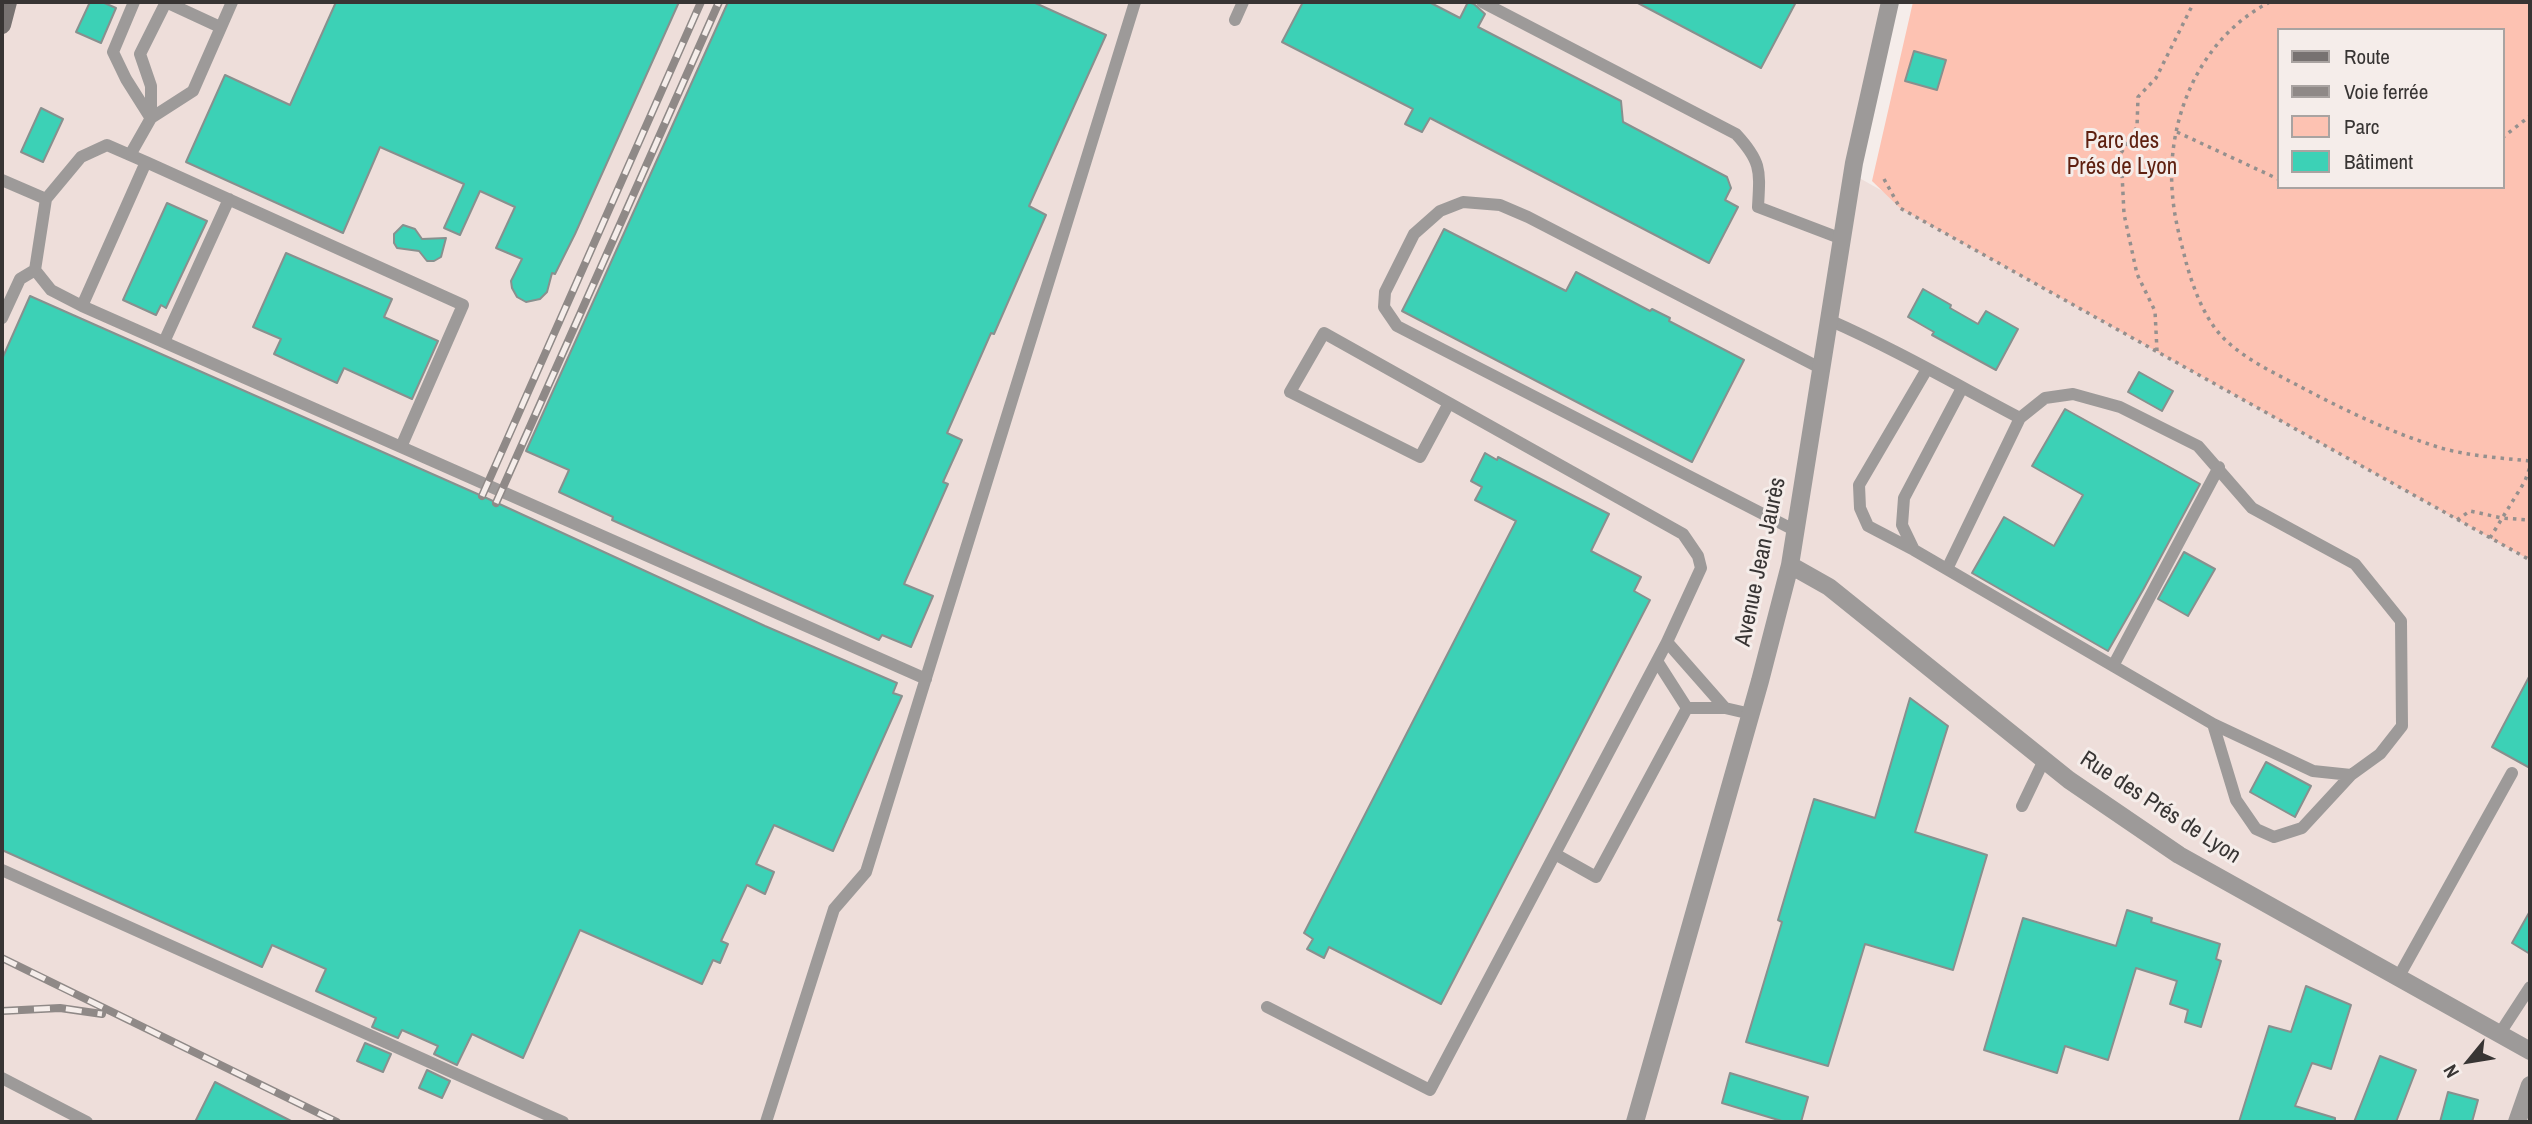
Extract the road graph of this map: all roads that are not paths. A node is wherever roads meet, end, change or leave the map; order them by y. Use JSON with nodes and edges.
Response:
{"nodes":[{"id":1,"x":8,"y":2,"type":"edge"},
{"id":2,"x":134,"y":2,"type":"edge"},
{"id":3,"x":232,"y":2,"type":"edge"},
{"id":4,"x":1135,"y":2,"type":"edge"},
{"id":5,"x":1243,"y":2,"type":"edge"},
{"id":6,"x":1482,"y":2,"type":"edge"},
{"id":7,"x":1890,"y":2,"type":"edge"},
{"id":8,"x":1235,"y":20,"type":"dead end"},
{"id":9,"x":2,"y":25,"type":"edge"},
{"id":10,"x":220,"y":27,"type":"junction"},
{"id":11,"x":151,"y":118,"type":"junction"},
{"id":12,"x":130,"y":155,"type":"junction"},
{"id":13,"x":146,"y":162,"type":"junction"},
{"id":14,"x":2,"y":180,"type":"edge"},
{"id":15,"x":46,"y":199,"type":"junction"},
{"id":16,"x":229,"y":199,"type":"junction"},
{"id":17,"x":1842,"y":239,"type":"junction"},
{"id":18,"x":35,"y":270,"type":"junction"},
{"id":19,"x":82,"y":306,"type":"junction"},
{"id":20,"x":2,"y":318,"type":"edge"},
{"id":21,"x":1829,"y":320,"type":"junction"},
{"id":22,"x":164,"y":342,"type":"junction"},
{"id":23,"x":1822,"y":369,"type":"junction"},
{"id":24,"x":1927,"y":369,"type":"junction"},
{"id":25,"x":1962,"y":388,"type":"junction"},
{"id":26,"x":1449,"y":403,"type":"junction"},
{"id":27,"x":2020,"y":418,"type":"junction"},
{"id":28,"x":401,"y":447,"type":"junction"},
{"id":29,"x":2219,"y":467,"type":"junction"},
{"id":30,"x":1796,"y":531,"type":"junction"},
{"id":31,"x":1914,"y":550,"type":"junction"},
{"id":32,"x":1790,"y":565,"type":"junction"},
{"id":33,"x":1947,"y":569,"type":"junction"},
{"id":34,"x":1667,"y":642,"type":"junction"},
{"id":35,"x":1657,"y":661,"type":"junction"},
{"id":36,"x":2112,"y":666,"type":"junction"},
{"id":37,"x":926,"y":679,"type":"junction"},
{"id":38,"x":1687,"y":708,"type":"junction"},
{"id":39,"x":1725,"y":708,"type":"junction"},
{"id":40,"x":1751,"y":714,"type":"junction"},
{"id":41,"x":2213,"y":724,"type":"junction"},
{"id":42,"x":2044,"y":760,"type":"junction"},
{"id":43,"x":2512,"y":773,"type":"dead end"},
{"id":44,"x":2351,"y":775,"type":"junction"},
{"id":45,"x":2022,"y":806,"type":"dead end"},
{"id":46,"x":1555,"y":854,"type":"junction"},
{"id":47,"x":2,"y":870,"type":"edge"},
{"id":48,"x":2399,"y":976,"type":"junction"},
{"id":49,"x":2530,"y":987,"type":"edge"},
{"id":50,"x":1267,"y":1007,"type":"dead end"},
{"id":51,"x":2500,"y":1033,"type":"junction"},
{"id":52,"x":2530,"y":1051,"type":"edge"},
{"id":53,"x":2,"y":1078,"type":"edge"},
{"id":54,"x":2530,"y":1086,"type":"edge"},
{"id":55,"x":87,"y":1122,"type":"edge"},
{"id":56,"x":563,"y":1122,"type":"edge"},
{"id":57,"x":766,"y":1122,"type":"edge"},
{"id":58,"x":1635,"y":1122,"type":"edge"},
{"id":59,"x":2517,"y":1122,"type":"edge"}],
"edges":[{"from":1,"to":9,"type":"main road"},
{"from":2,"to":11,"type":"lane"},
{"from":3,"to":10,"type":"lane"},
{"from":4,"to":37,"type":"lane"},
{"from":5,"to":8,"type":"lane"},
{"from":6,"to":17,"type":"lane"},
{"from":7,"to":17,"type":"street","name":"Avenue Jean Jaurès"},
{"from":10,"to":11,"type":"lane"},
{"from":10,"to":11,"type":"lane"},
{"from":11,"to":12,"type":"lane"},
{"from":12,"to":13,"type":"lane"},
{"from":12,"to":15,"type":"lane"},
{"from":13,"to":16,"type":"lane"},
{"from":13,"to":19,"type":"lane"},
{"from":14,"to":15,"type":"lane"},
{"from":15,"to":18,"type":"lane"},
{"from":16,"to":22,"type":"lane"},
{"from":16,"to":28,"type":"lane"},
{"from":17,"to":21,"type":"street","name":"Avenue Jean Jaurès"},
{"from":18,"to":19,"type":"lane"},
{"from":18,"to":20,"type":"lane"},
{"from":19,"to":22,"type":"lane"},
{"from":21,"to":23,"type":"street","name":"Avenue Jean Jaurès"},
{"from":21,"to":24,"type":"lane"},
{"from":22,"to":28,"type":"lane"},
{"from":23,"to":30,"type":"street","name":"Avenue Jean Jaurès"},
{"from":23,"to":30,"type":"lane"},
{"from":24,"to":25,"type":"lane"},
{"from":24,"to":31,"type":"lane"},
{"from":25,"to":27,"type":"lane"},
{"from":25,"to":31,"type":"lane"},
{"from":26,"to":26,"type":"lane"},
{"from":26,"to":34,"type":"lane"},
{"from":27,"to":29,"type":"lane"},
{"from":27,"to":33,"type":"lane"},
{"from":28,"to":37,"type":"lane"},
{"from":29,"to":36,"type":"lane"},
{"from":29,"to":44,"type":"lane"},
{"from":30,"to":32,"type":"street","name":"Avenue Jean Jaurès"},
{"from":31,"to":33,"type":"lane"},
{"from":32,"to":40,"type":"street","name":"Avenue Jean Jaurès"},
{"from":32,"to":42,"type":"street","name":"Rue des Prés de Lyon"},
{"from":33,"to":36,"type":"lane"},
{"from":34,"to":35,"type":"lane"},
{"from":34,"to":39,"type":"lane"},
{"from":35,"to":38,"type":"lane"},
{"from":35,"to":46,"type":"lane"},
{"from":36,"to":41,"type":"lane"},
{"from":37,"to":57,"type":"lane"},
{"from":38,"to":39,"type":"lane"},
{"from":38,"to":46,"type":"lane"},
{"from":39,"to":40,"type":"lane"},
{"from":40,"to":58,"type":"street","name":"Avenue Jean Jaurès"},
{"from":41,"to":44,"type":"lane"},
{"from":41,"to":44,"type":"lane"},
{"from":42,"to":45,"type":"lane"},
{"from":42,"to":48,"type":"street","name":"Rue des Prés de Lyon"},
{"from":43,"to":48,"type":"lane"},
{"from":46,"to":50,"type":"lane"},
{"from":47,"to":56,"type":"lane"},
{"from":48,"to":51,"type":"street","name":"Rue des Prés de Lyon"},
{"from":49,"to":51,"type":"lane"},
{"from":51,"to":52,"type":"street","name":"Rue des Prés de Lyon"},
{"from":53,"to":55,"type":"lane"},
{"from":54,"to":59,"type":"street"}]}
